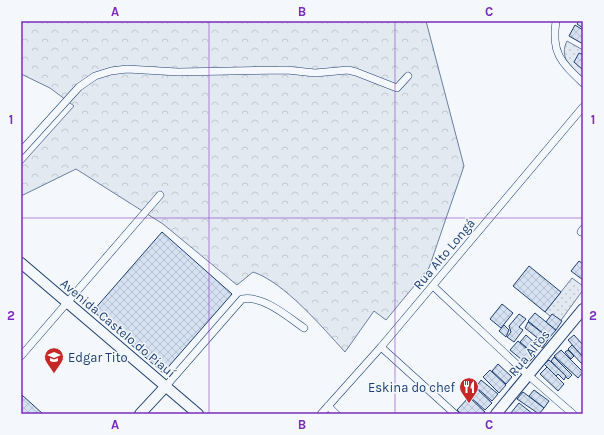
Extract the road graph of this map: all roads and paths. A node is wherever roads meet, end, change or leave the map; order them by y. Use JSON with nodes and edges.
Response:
{"nodes":[{"id":1,"x":556,"y":21,"type":"edge"},
{"id":2,"x":408,"y":76,"type":"dead end"},
{"id":3,"x":583,"y":82,"type":"edge"},
{"id":4,"x":583,"y":107,"type":"edge"},
{"id":5,"x":21,"y":151,"type":"edge"},
{"id":6,"x":160,"y":195,"type":"dead end"},
{"id":7,"x":21,"y":263,"type":"edge"},
{"id":8,"x":433,"y":286,"type":"junction"},
{"id":9,"x":67,"y":303,"type":"junction"},
{"id":10,"x":583,"y":309,"type":"edge"},
{"id":11,"x":304,"y":328,"type":"dead end"},
{"id":12,"x":381,"y":347,"type":"junction"},
{"id":13,"x":21,"y":356,"type":"edge"},
{"id":14,"x":528,"y":375,"type":"junction"},
{"id":15,"x":166,"y":386,"type":"junction"},
{"id":16,"x":328,"y":406,"type":"junction"},
{"id":17,"x":140,"y":414,"type":"edge"},
{"id":18,"x":198,"y":414,"type":"edge"},
{"id":19,"x":321,"y":414,"type":"edge"},
{"id":20,"x":336,"y":414,"type":"edge"},
{"id":21,"x":455,"y":414,"type":"edge"},
{"id":22,"x":496,"y":414,"type":"edge"},
{"id":23,"x":573,"y":414,"type":"edge"}],
"edges":[{"from":1,"to":3,"type":"street"},
{"from":2,"to":5,"type":"street"},
{"from":4,"to":8,"type":"street","name":"Rua Alto Longá"},
{"from":6,"to":9,"type":"street"},
{"from":7,"to":9,"type":"main road","name":"Avenida Castelo do Piauí"},
{"from":8,"to":12,"type":"street","name":"Rua Alto Longá"},
{"from":8,"to":14,"type":"street"},
{"from":9,"to":13,"type":"street"},
{"from":9,"to":15,"type":"main road","name":"Avenida Castelo do Piauí"},
{"from":10,"to":14,"type":"main road","name":"Rua Altos"},
{"from":11,"to":15,"type":"street"},
{"from":12,"to":16,"type":"street","name":"Rua Alto Longá"},
{"from":12,"to":21,"type":"street"},
{"from":14,"to":22,"type":"main road","name":"Rua Altos"},
{"from":14,"to":23,"type":"street"},
{"from":15,"to":17,"type":"main road"},
{"from":15,"to":18,"type":"main road","name":"Avenida Castelo do Piauí"},
{"from":16,"to":19,"type":"street","name":"Rua Alto Longá"},
{"from":16,"to":20,"type":"street"}]}
